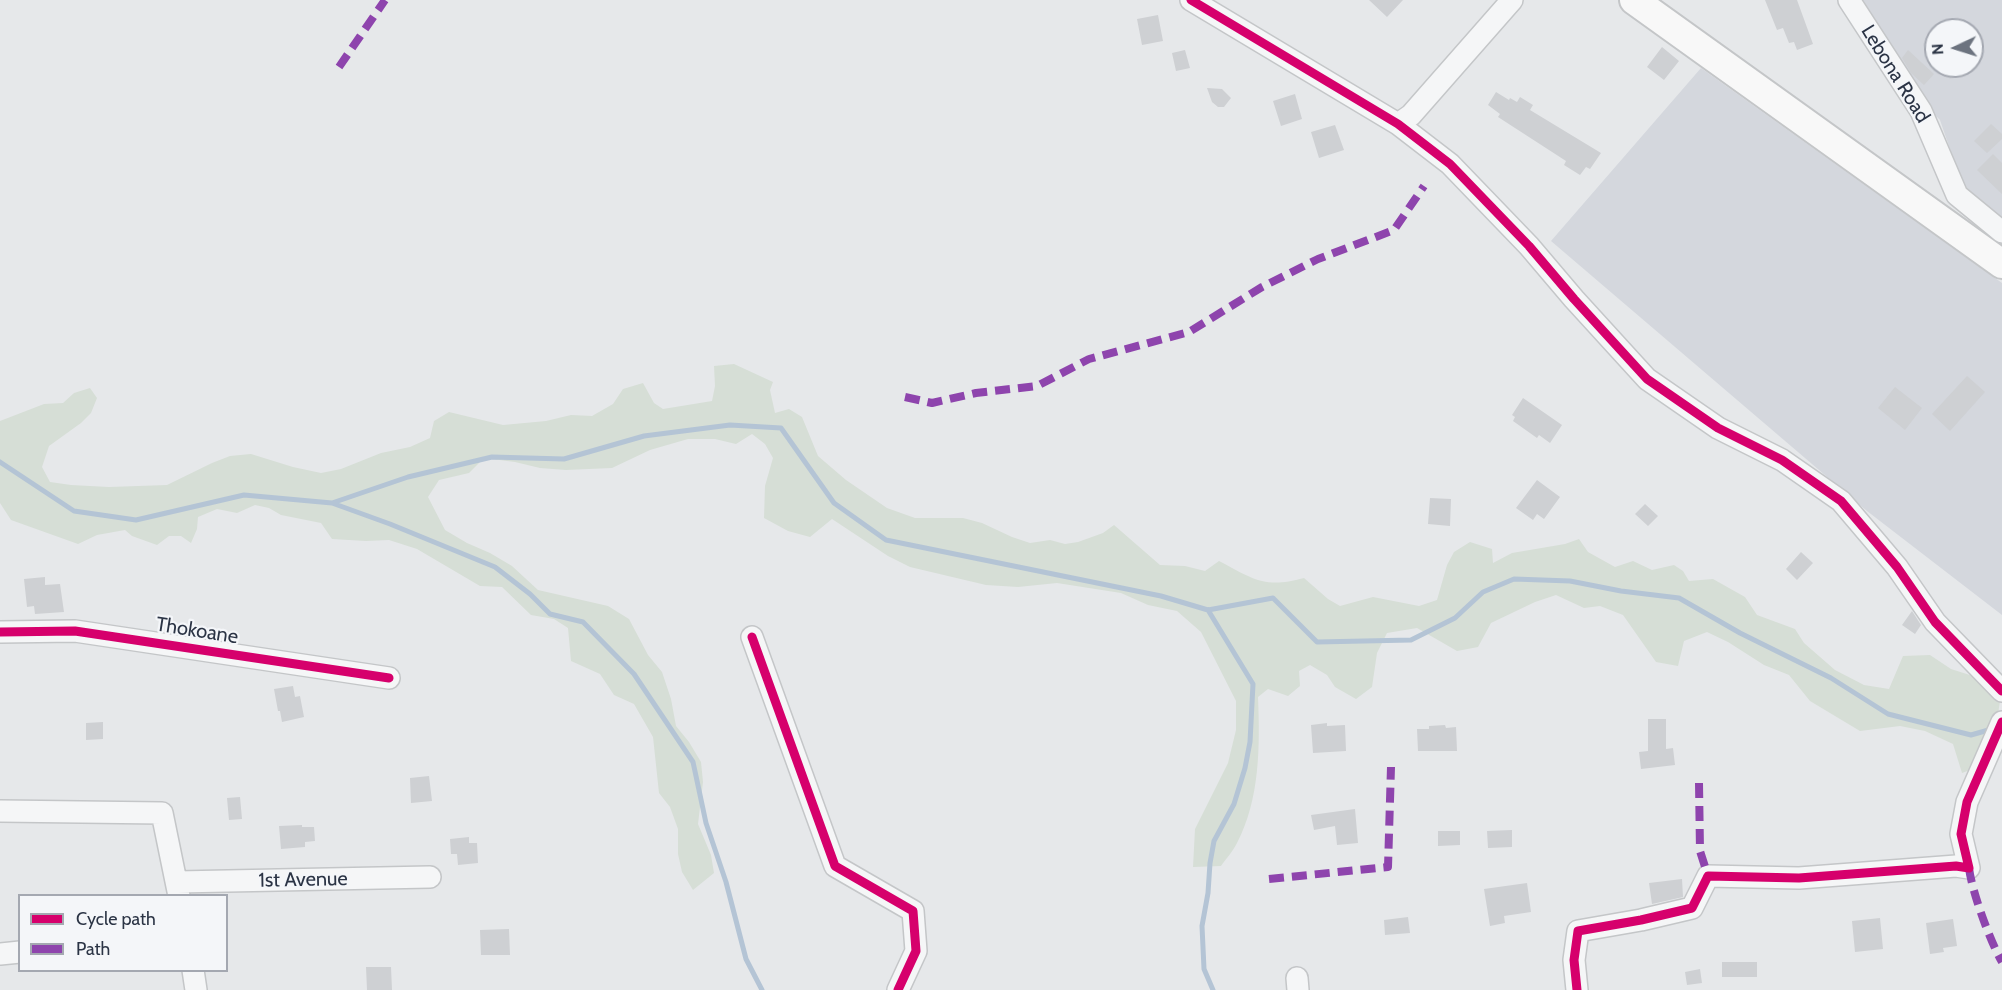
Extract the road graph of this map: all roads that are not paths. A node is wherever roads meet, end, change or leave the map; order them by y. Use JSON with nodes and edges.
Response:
{"nodes":[{"id":1,"x":1191,"y":0,"type":"edge"},
{"id":2,"x":1512,"y":0,"type":"edge"},
{"id":3,"x":1634,"y":0,"type":"edge"},
{"id":4,"x":1850,"y":0,"type":"edge"},
{"id":5,"x":1398,"y":124,"type":"junction"},
{"id":6,"x":2002,"y":232,"type":"edge"},
{"id":7,"x":2002,"y":264,"type":"edge"},
{"id":8,"x":0,"y":632,"type":"edge"},
{"id":9,"x":752,"y":637,"type":"dead end"},
{"id":10,"x":389,"y":678,"type":"dead end"},
{"id":11,"x":2002,"y":692,"type":"edge"},
{"id":12,"x":2002,"y":722,"type":"edge"},
{"id":13,"x":0,"y":811,"type":"edge"},
{"id":14,"x":430,"y":877,"type":"dead end"},
{"id":15,"x":178,"y":889,"type":"edge"},
{"id":16,"x":18,"y":952,"type":"edge"},
{"id":17,"x":0,"y":954,"type":"edge"},
{"id":18,"x":193,"y":972,"type":"edge"},
{"id":19,"x":196,"y":990,"type":"edge"},
{"id":20,"x":898,"y":990,"type":"edge"},
{"id":21,"x":1577,"y":990,"type":"edge"}],
"edges":[{"from":1,"to":5,"type":"street"},
{"from":2,"to":5,"type":"street"},
{"from":3,"to":7,"type":"main road"},
{"from":4,"to":6,"type":"street","name":"Lebona Road"},
{"from":5,"to":11,"type":"street"},
{"from":8,"to":10,"type":"street","name":"Thokoane"},
{"from":9,"to":20,"type":"street"},
{"from":12,"to":21,"type":"street"},
{"from":13,"to":15,"type":"street","name":"1st Avenue"},
{"from":14,"to":15,"type":"street","name":"1st Avenue"},
{"from":16,"to":17,"type":"street"},
{"from":18,"to":19,"type":"street"}]}
